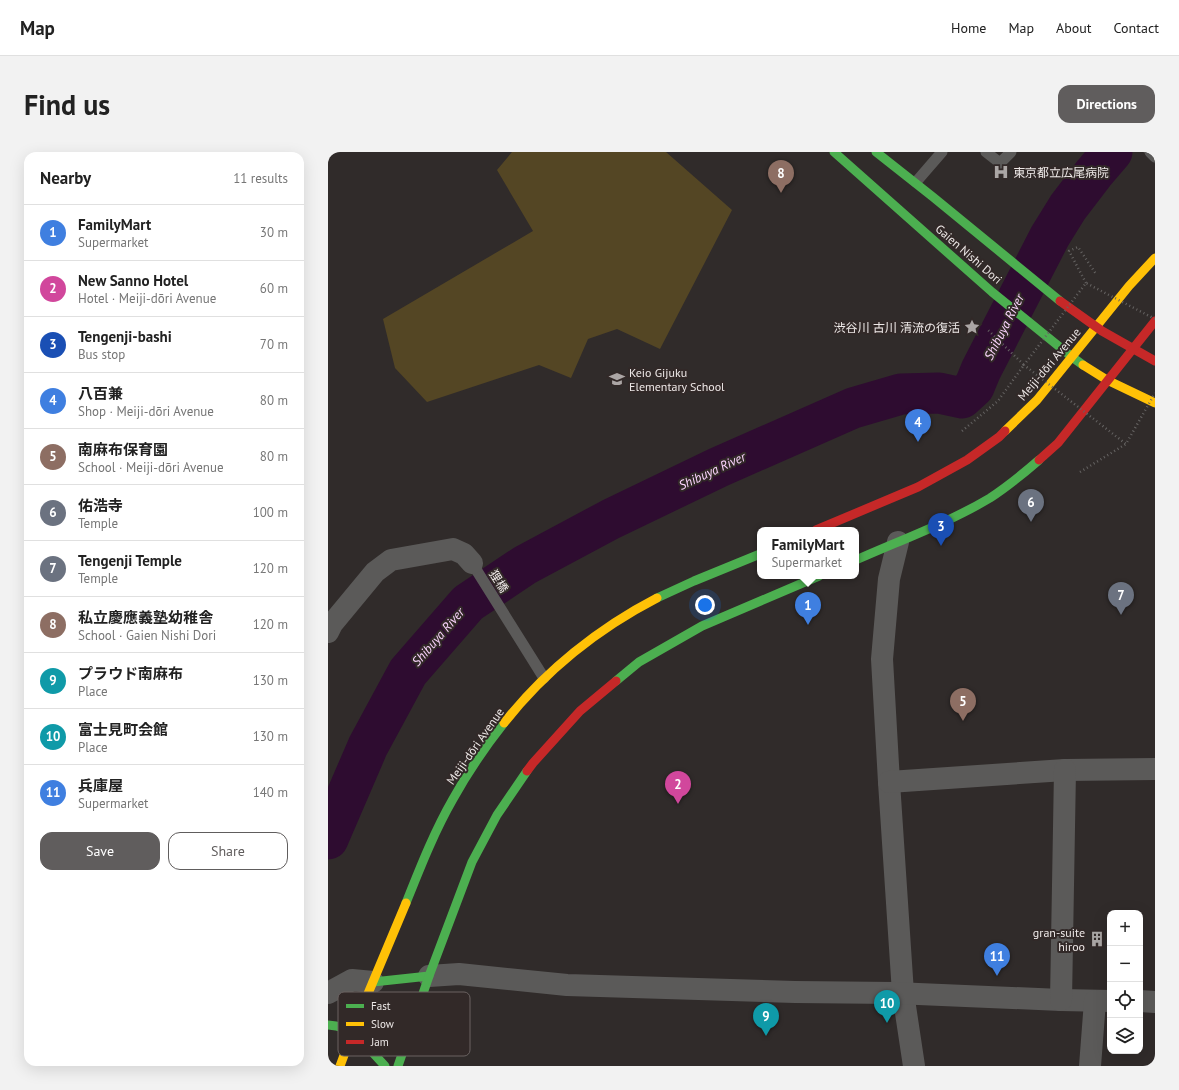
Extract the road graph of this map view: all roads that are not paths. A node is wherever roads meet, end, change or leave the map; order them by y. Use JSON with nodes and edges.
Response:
{"nodes":[{"id":1,"x":834,"y":152,"type":"edge"},
{"id":2,"x":876,"y":152,"type":"edge"},
{"id":3,"x":942,"y":152,"type":"edge"},
{"id":4,"x":986,"y":152,"type":"edge"},
{"id":5,"x":1010,"y":152,"type":"edge"},
{"id":6,"x":1150,"y":152,"type":"edge"},
{"id":7,"x":1155,"y":157,"type":"edge"},
{"id":8,"x":916,"y":182,"type":"junction"},
{"id":9,"x":1155,"y":258,"type":"edge"},
{"id":10,"x":1155,"y":320,"type":"edge"},
{"id":11,"x":1095,"y":327,"type":"junction"},
{"id":12,"x":1133,"y":350,"type":"junction"},
{"id":13,"x":1072,"y":357,"type":"junction"},
{"id":14,"x":1155,"y":361,"type":"edge"},
{"id":15,"x":1107,"y":380,"type":"junction"},
{"id":16,"x":1155,"y":403,"type":"edge"},
{"id":17,"x":823,"y":527,"type":"edge"},
{"id":18,"x":898,"y":542,"type":"junction"},
{"id":19,"x":757,"y":555,"type":"edge"},
{"id":20,"x":859,"y":559,"type":"edge"},
{"id":21,"x":472,"y":563,"type":"joint"},
{"id":22,"x":812,"y":579,"type":"edge"},
{"id":23,"x":329,"y":624,"type":"edge"},
{"id":24,"x":544,"y":678,"type":"junction"},
{"id":25,"x":1155,"y":769,"type":"edge"},
{"id":26,"x":1065,"y":770,"type":"junction"},
{"id":27,"x":889,"y":782,"type":"junction"},
{"id":28,"x":430,"y":976,"type":"junction"},
{"id":29,"x":373,"y":982,"type":"junction"},
{"id":30,"x":369,"y":992,"type":"edge"},
{"id":31,"x":424,"y":992,"type":"edge"},
{"id":32,"x":328,"y":993,"type":"edge"},
{"id":33,"x":903,"y":993,"type":"junction"},
{"id":34,"x":1061,"y":1000,"type":"junction"},
{"id":35,"x":1103,"y":1001,"type":"edge"},
{"id":36,"x":1143,"y":1001,"type":"edge"},
{"id":37,"x":1155,"y":1002,"type":"edge"},
{"id":38,"x":328,"y":1025,"type":"edge"},
{"id":39,"x":338,"y":1027,"type":"edge"},
{"id":40,"x":344,"y":1056,"type":"edge"},
{"id":41,"x":376,"y":1056,"type":"edge"},
{"id":42,"x":402,"y":1056,"type":"edge"},
{"id":43,"x":340,"y":1066,"type":"edge"},
{"id":44,"x":385,"y":1066,"type":"edge"},
{"id":45,"x":398,"y":1066,"type":"edge"},
{"id":46,"x":914,"y":1066,"type":"edge"},
{"id":47,"x":1090,"y":1066,"type":"edge"}],
"edges":[{"from":1,"to":13,"type":"main road","name":"Gaien Nishi Dori"},
{"from":2,"to":8,"type":"main road","name":"Gaien Nishi Dori"},
{"from":3,"to":8,"type":"lane"},
{"from":4,"to":5,"type":"lane"},
{"from":6,"to":7,"type":"lane"},
{"from":8,"to":11,"type":"main road","name":"Gaien Nishi Dori"},
{"from":9,"to":11,"type":"main road","name":"Meiji-dōri Avenue"},
{"from":10,"to":12,"type":"main road"},
{"from":11,"to":12,"type":"main road","name":"Gaien Nishi Dori"},
{"from":11,"to":13,"type":"main road","name":"Meiji-dōri Avenue"},
{"from":12,"to":14,"type":"main road","name":"Gaien Nishi Dori"},
{"from":12,"to":15,"type":"main road"},
{"from":13,"to":15,"type":"main road","name":"Gaien Nishi Dori"},
{"from":13,"to":17,"type":"main road","name":"Meiji-dōri Avenue"},
{"from":15,"to":16,"type":"main road","name":"Gaien Nishi Dori"},
{"from":15,"to":18,"type":"main road"},
{"from":18,"to":20,"type":"main road"},
{"from":18,"to":27,"type":"street"},
{"from":19,"to":24,"type":"main road","name":"Meiji-dōri Avenue"},
{"from":21,"to":23,"type":"street"},
{"from":21,"to":24,"type":"lane","name":"狸橋"},
{"from":22,"to":28,"type":"main road"},
{"from":24,"to":29,"type":"main road","name":"Meiji-dōri Avenue"},
{"from":25,"to":26,"type":"street"},
{"from":26,"to":27,"type":"street"},
{"from":26,"to":34,"type":"street"},
{"from":27,"to":33,"type":"street"},
{"from":28,"to":29,"type":"main road"},
{"from":28,"to":31,"type":"main road"},
{"from":28,"to":33,"type":"street"},
{"from":29,"to":30,"type":"main road","name":"Meiji-dōri Avenue"},
{"from":29,"to":32,"type":"street"},
{"from":33,"to":34,"type":"street"},
{"from":33,"to":46,"type":"street"},
{"from":34,"to":35,"type":"street"},
{"from":35,"to":47,"type":"street"},
{"from":36,"to":37,"type":"street"},
{"from":38,"to":39,"type":"main road"},
{"from":40,"to":43,"type":"main road","name":"Meiji-dōri Avenue"},
{"from":41,"to":44,"type":"main road"},
{"from":42,"to":45,"type":"main road"}]}
